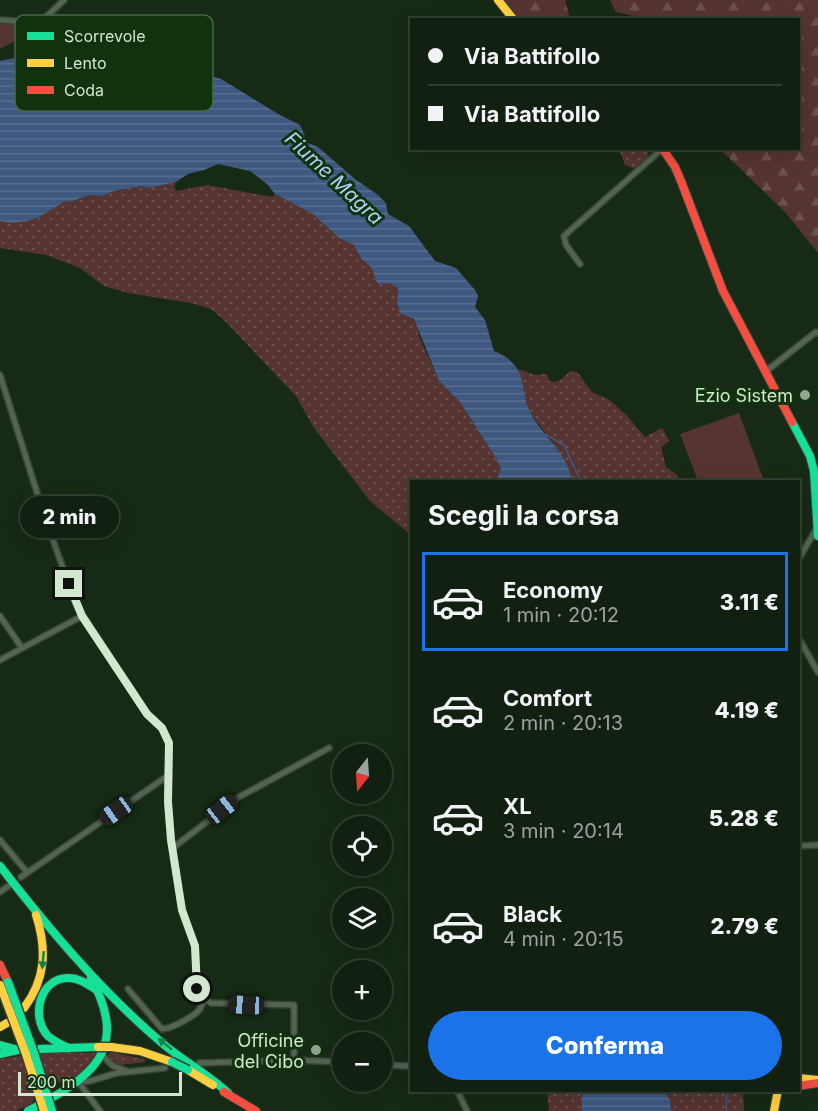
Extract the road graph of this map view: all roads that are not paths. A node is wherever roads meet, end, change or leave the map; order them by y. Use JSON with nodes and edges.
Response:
{"nodes":[{"id":1,"x":64,"y":0,"type":"edge"},
{"id":2,"x":498,"y":0,"type":"edge"},
{"id":3,"x":48,"y":15,"type":"edge"},
{"id":4,"x":512,"y":18,"type":"edge"},
{"id":5,"x":0,"y":20,"type":"edge"},
{"id":6,"x":15,"y":20,"type":"edge"},
{"id":7,"x":661,"y":150,"type":"edge"},
{"id":8,"x":663,"y":150,"type":"edge"},
{"id":9,"x":580,"y":264,"type":"dead end"},
{"id":10,"x":818,"y":333,"type":"edge"},
{"id":11,"x":765,"y":372,"type":"junction"},
{"id":12,"x":0,"y":375,"type":"edge"},
{"id":13,"x":818,"y":528,"type":"edge"},
{"id":14,"x":818,"y":536,"type":"edge"},
{"id":15,"x":800,"y":557,"type":"edge"},
{"id":16,"x":0,"y":615,"type":"edge"},
{"id":17,"x":82,"y":616,"type":"junction"},
{"id":18,"x":800,"y":641,"type":"edge"},
{"id":19,"x":22,"y":648,"type":"junction"},
{"id":20,"x":0,"y":660,"type":"edge"},
{"id":21,"x":818,"y":672,"type":"edge"},
{"id":22,"x":329,"y":748,"type":"dead end"},
{"id":23,"x":169,"y":776,"type":"junction"},
{"id":24,"x":0,"y":840,"type":"edge"},
{"id":25,"x":818,"y":845,"type":"edge"},
{"id":26,"x":800,"y":846,"type":"edge"},
{"id":27,"x":174,"y":847,"type":"junction"},
{"id":28,"x":0,"y":866,"type":"edge"},
{"id":29,"x":27,"y":872,"type":"junction"},
{"id":30,"x":21,"y":877,"type":"dead end"},
{"id":31,"x":10,"y":885,"type":"dead end"},
{"id":32,"x":0,"y":892,"type":"edge"},
{"id":33,"x":33,"y":909,"type":"junction"},
{"id":34,"x":0,"y":965,"type":"edge"},
{"id":35,"x":85,"y":970,"type":"junction"},
{"id":36,"x":4,"y":984,"type":"edge"},
{"id":37,"x":128,"y":989,"type":"dead end"},
{"id":38,"x":99,"y":992,"type":"junction"},
{"id":39,"x":202,"y":997,"type":"junction"},
{"id":40,"x":24,"y":1008,"type":"dead end"},
{"id":41,"x":0,"y":1045,"type":"edge"},
{"id":42,"x":69,"y":1048,"type":"junction"},
{"id":43,"x":40,"y":1049,"type":"dead end"},
{"id":44,"x":100,"y":1051,"type":"junction"},
{"id":45,"x":0,"y":1054,"type":"edge"},
{"id":46,"x":294,"y":1060,"type":"junction"},
{"id":47,"x":332,"y":1062,"type":"edge"},
{"id":48,"x":199,"y":1063,"type":"dead end"},
{"id":49,"x":392,"y":1065,"type":"edge"},
{"id":50,"x":410,"y":1066,"type":"edge"},
{"id":51,"x":165,"y":1068,"type":"dead end"},
{"id":52,"x":128,"y":1072,"type":"junction"},
{"id":53,"x":800,"y":1077,"type":"edge"},
{"id":54,"x":818,"y":1081,"type":"edge"},
{"id":55,"x":79,"y":1082,"type":"junction"},
{"id":56,"x":800,"y":1084,"type":"edge"},
{"id":57,"x":458,"y":1092,"type":"edge"},
{"id":58,"x":778,"y":1092,"type":"edge"},
{"id":59,"x":786,"y":1092,"type":"edge"},
{"id":60,"x":228,"y":1093,"type":"junction"},
{"id":61,"x":777,"y":1100,"type":"junction"},
{"id":62,"x":28,"y":1111,"type":"edge"},
{"id":63,"x":44,"y":1111,"type":"edge"},
{"id":64,"x":52,"y":1111,"type":"edge"},
{"id":65,"x":100,"y":1111,"type":"edge"},
{"id":66,"x":256,"y":1111,"type":"edge"},
{"id":67,"x":467,"y":1111,"type":"edge"},
{"id":68,"x":774,"y":1111,"type":"edge"}],
"edges":[{"from":1,"to":3,"type":"street"},
{"from":2,"to":4,"type":"main road"},
{"from":5,"to":6,"type":"street"},
{"from":7,"to":9,"type":"street"},
{"from":8,"to":11,"type":"main road"},
{"from":10,"to":11,"type":"street"},
{"from":11,"to":13,"type":"main road"},
{"from":12,"to":17,"type":"street"},
{"from":13,"to":14,"type":"main road"},
{"from":13,"to":15,"type":"street"},
{"from":16,"to":19,"type":"street"},
{"from":17,"to":19,"type":"street"},
{"from":17,"to":23,"type":"street"},
{"from":18,"to":21,"type":"street"},
{"from":19,"to":20,"type":"street"},
{"from":22,"to":27,"type":"street"},
{"from":23,"to":27,"type":"street"},
{"from":23,"to":29,"type":"street"},
{"from":24,"to":29,"type":"street"},
{"from":25,"to":26,"type":"street"},
{"from":27,"to":39,"type":"street"},
{"from":28,"to":33,"type":"main road"},
{"from":29,"to":30,"type":"street"},
{"from":31,"to":32,"type":"street"},
{"from":33,"to":35,"type":"main road"},
{"from":33,"to":40,"type":"main road","one_way":true},
{"from":34,"to":36,"type":"main road"},
{"from":35,"to":38,"type":"main road"},
{"from":60,"to":35,"type":"main road","one_way":true},
{"from":36,"to":63,"type":"main road","bridge":true},
{"from":36,"to":64,"type":"main road","bridge":true},
{"from":37,"to":39,"type":"street"},
{"from":38,"to":42,"type":"main road"},
{"from":38,"to":44,"type":"main road"},
{"from":39,"to":46,"type":"street"},
{"from":41,"to":45,"type":"main road"},
{"from":42,"to":43,"type":"main road"},
{"from":42,"to":44,"type":"main road"},
{"from":44,"to":52,"type":"street"},
{"from":44,"to":55,"type":"main road"},
{"from":44,"to":60,"type":"main road","bridge":true},
{"from":46,"to":47,"type":"street"},
{"from":46,"to":48,"type":"street"},
{"from":49,"to":50,"type":"street"},
{"from":51,"to":52,"type":"street"},
{"from":52,"to":55,"type":"street"},
{"from":53,"to":54,"type":"main road"},
{"from":54,"to":56,"type":"main road"},
{"from":55,"to":62,"type":"main road"},
{"from":55,"to":65,"type":"street"},
{"from":57,"to":67,"type":"street"},
{"from":58,"to":61,"type":"main road"},
{"from":59,"to":61,"type":"main road"},
{"from":60,"to":66,"type":"main road"},
{"from":61,"to":68,"type":"main road"}]}
